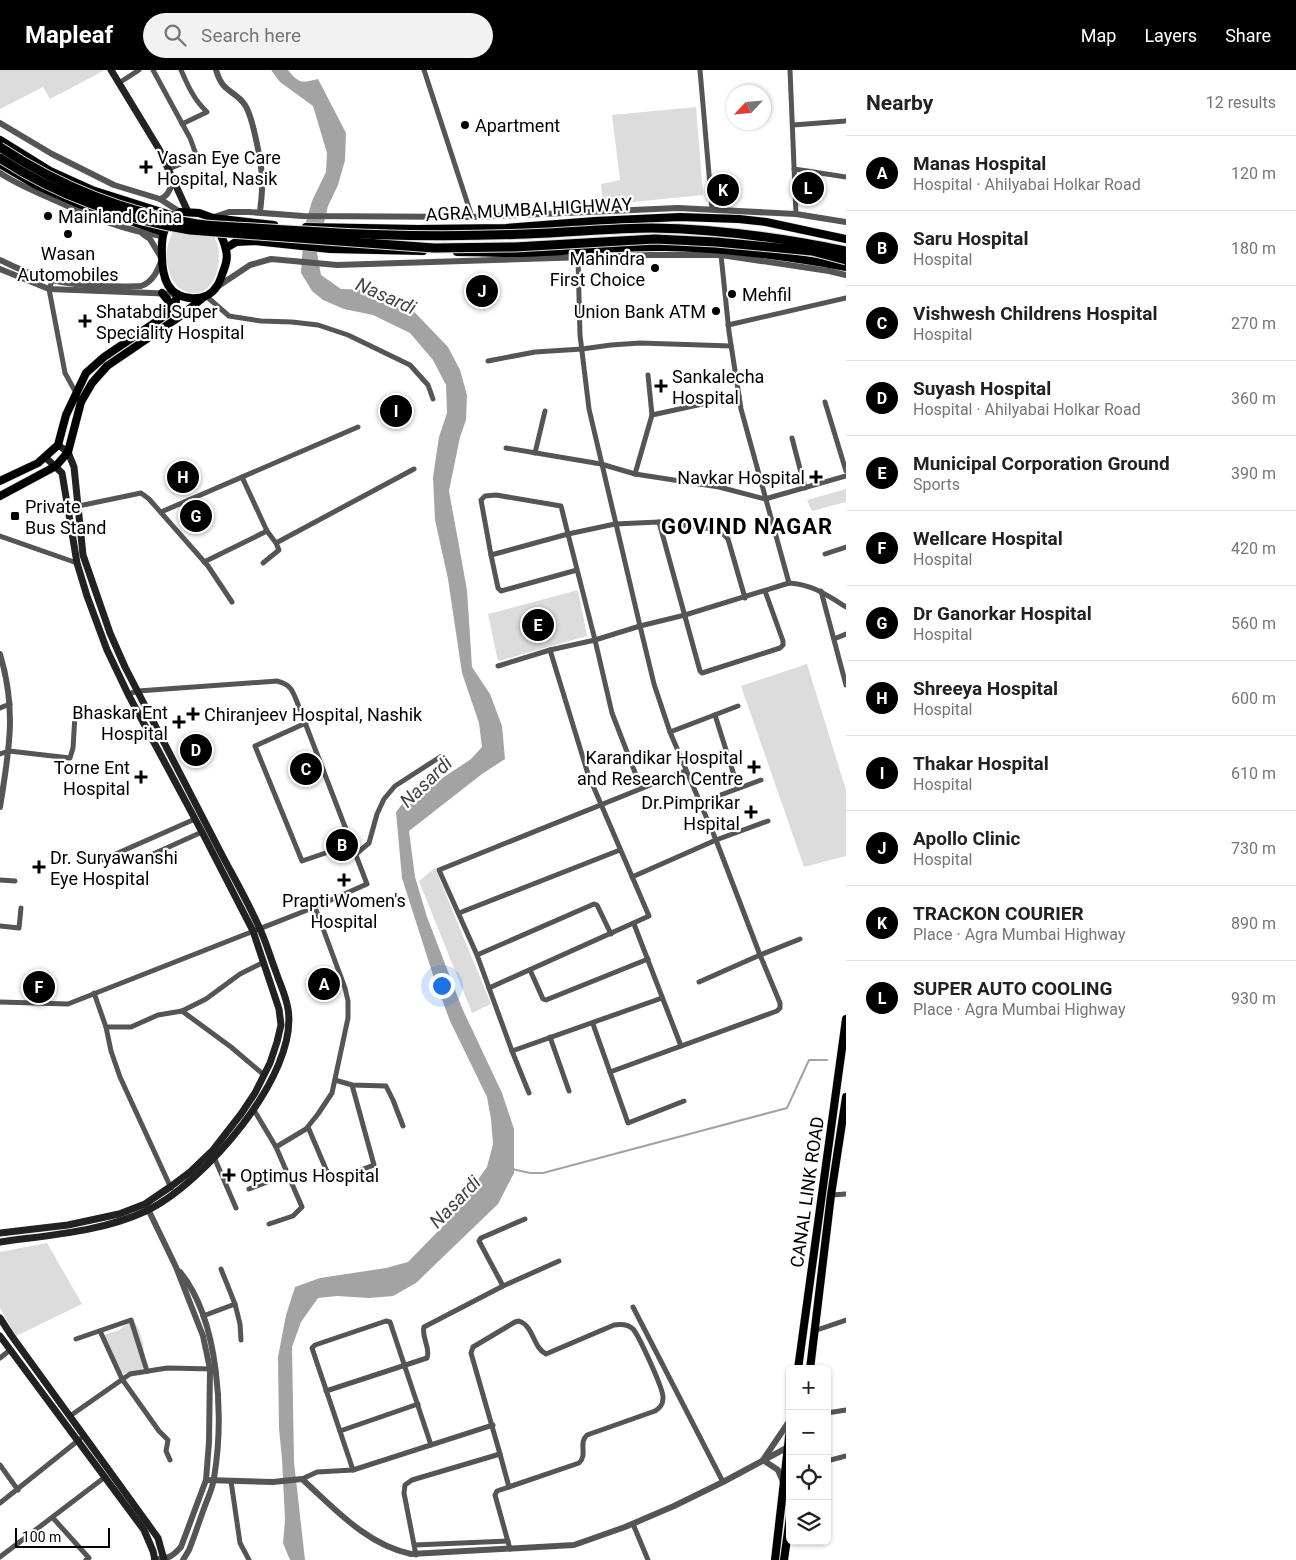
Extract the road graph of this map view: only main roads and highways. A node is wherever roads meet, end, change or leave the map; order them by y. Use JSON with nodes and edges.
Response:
{"nodes":[{"id":1,"x":111,"y":70,"type":"edge"},
{"id":2,"x":0,"y":140,"type":"edge"},
{"id":3,"x":0,"y":147,"type":"edge"},
{"id":4,"x":0,"y":158,"type":"edge"},
{"id":5,"x":0,"y":164,"type":"edge"},
{"id":6,"x":181,"y":214,"type":"junction"},
{"id":7,"x":213,"y":218,"type":"junction"},
{"id":8,"x":628,"y":219,"type":"junction"},
{"id":9,"x":163,"y":234,"type":"junction"},
{"id":10,"x":846,"y":239,"type":"edge"},
{"id":11,"x":629,"y":247,"type":"junction"},
{"id":12,"x":226,"y":248,"type":"junction"},
{"id":13,"x":846,"y":251,"type":"edge"},
{"id":14,"x":846,"y":260,"type":"edge"},
{"id":15,"x":846,"y":267,"type":"edge"},
{"id":16,"x":162,"y":293,"type":"road end"},
{"id":17,"x":176,"y":294,"type":"junction"},
{"id":18,"x":206,"y":296,"type":"junction"},
{"id":19,"x":169,"y":313,"type":"junction"},
{"id":20,"x":58,"y":445,"type":"junction"},
{"id":21,"x":68,"y":452,"type":"junction"},
{"id":22,"x":46,"y":456,"type":"junction"},
{"id":23,"x":56,"y":466,"type":"junction"},
{"id":24,"x":0,"y":481,"type":"edge"},
{"id":25,"x":0,"y":496,"type":"edge"},
{"id":26,"x":256,"y":930,"type":"junction"},
{"id":27,"x":846,"y":1019,"type":"edge"},
{"id":28,"x":846,"y":1097,"type":"edge"},
{"id":29,"x":172,"y":1190,"type":"junction"},
{"id":30,"x":146,"y":1207,"type":"junction"},
{"id":31,"x":0,"y":1233,"type":"edge"},
{"id":32,"x":0,"y":1242,"type":"edge"},
{"id":33,"x":0,"y":1318,"type":"edge"},
{"id":34,"x":0,"y":1336,"type":"edge"},
{"id":35,"x":799,"y":1365,"type":"edge"},
{"id":36,"x":810,"y":1365,"type":"edge"},
{"id":37,"x":81,"y":1438,"type":"junction"},
{"id":38,"x":788,"y":1455,"type":"edge"},
{"id":39,"x":786,"y":1545,"type":"edge"},
{"id":40,"x":154,"y":1559,"type":"edge"},
{"id":41,"x":164,"y":1560,"type":"edge"},
{"id":42,"x":775,"y":1560,"type":"edge"},
{"id":43,"x":784,"y":1560,"type":"edge"}],
"edges":[{"from":1,"to":6,"type":"main road"},
{"from":2,"to":6,"type":"main road"},
{"from":3,"to":13,"type":"highway","bridge":true},
{"from":4,"to":14,"type":"highway","bridge":true},
{"from":5,"to":9,"type":"main road"},
{"from":6,"to":7,"type":"main road"},
{"from":6,"to":9,"type":"main road"},
{"from":7,"to":8,"type":"main road","name":"AGRA MUMBAI HIGHWAY"},
{"from":7,"to":12,"type":"main road"},
{"from":8,"to":10,"type":"main road","name":"AGRA MUMBAI HIGHWAY"},
{"from":8,"to":11,"type":"main road"},
{"from":9,"to":17,"type":"main road"},
{"from":11,"to":12,"type":"main road"},
{"from":11,"to":15,"type":"main road"},
{"from":12,"to":18,"type":"main road"},
{"from":16,"to":19,"type":"main road"},
{"from":17,"to":18,"type":"main road"},
{"from":17,"to":19,"type":"main road"},
{"from":18,"to":21,"type":"main road"},
{"from":19,"to":20,"type":"main road"},
{"from":20,"to":21,"type":"main road"},
{"from":20,"to":22,"type":"main road"},
{"from":21,"to":23,"type":"main road"},
{"from":21,"to":26,"type":"main road"},
{"from":22,"to":23,"type":"main road"},
{"from":22,"to":24,"type":"main road"},
{"from":23,"to":25,"type":"main road"},
{"from":23,"to":26,"type":"main road"},
{"from":26,"to":29,"type":"main road"},
{"from":26,"to":29,"type":"main road"},
{"from":27,"to":35,"type":"main road","name":"CANAL LINK ROAD"},
{"from":28,"to":36,"type":"main road","name":"CANAL LINK ROAD"},
{"from":29,"to":30,"type":"main road"},
{"from":30,"to":31,"type":"main road"},
{"from":30,"to":32,"type":"main road"},
{"from":33,"to":37,"type":"main road"},
{"from":34,"to":37,"type":"main road"},
{"from":37,"to":40,"type":"main road"},
{"from":37,"to":41,"type":"main road"},
{"from":38,"to":42,"type":"main road"},
{"from":39,"to":43,"type":"main road"}]}
